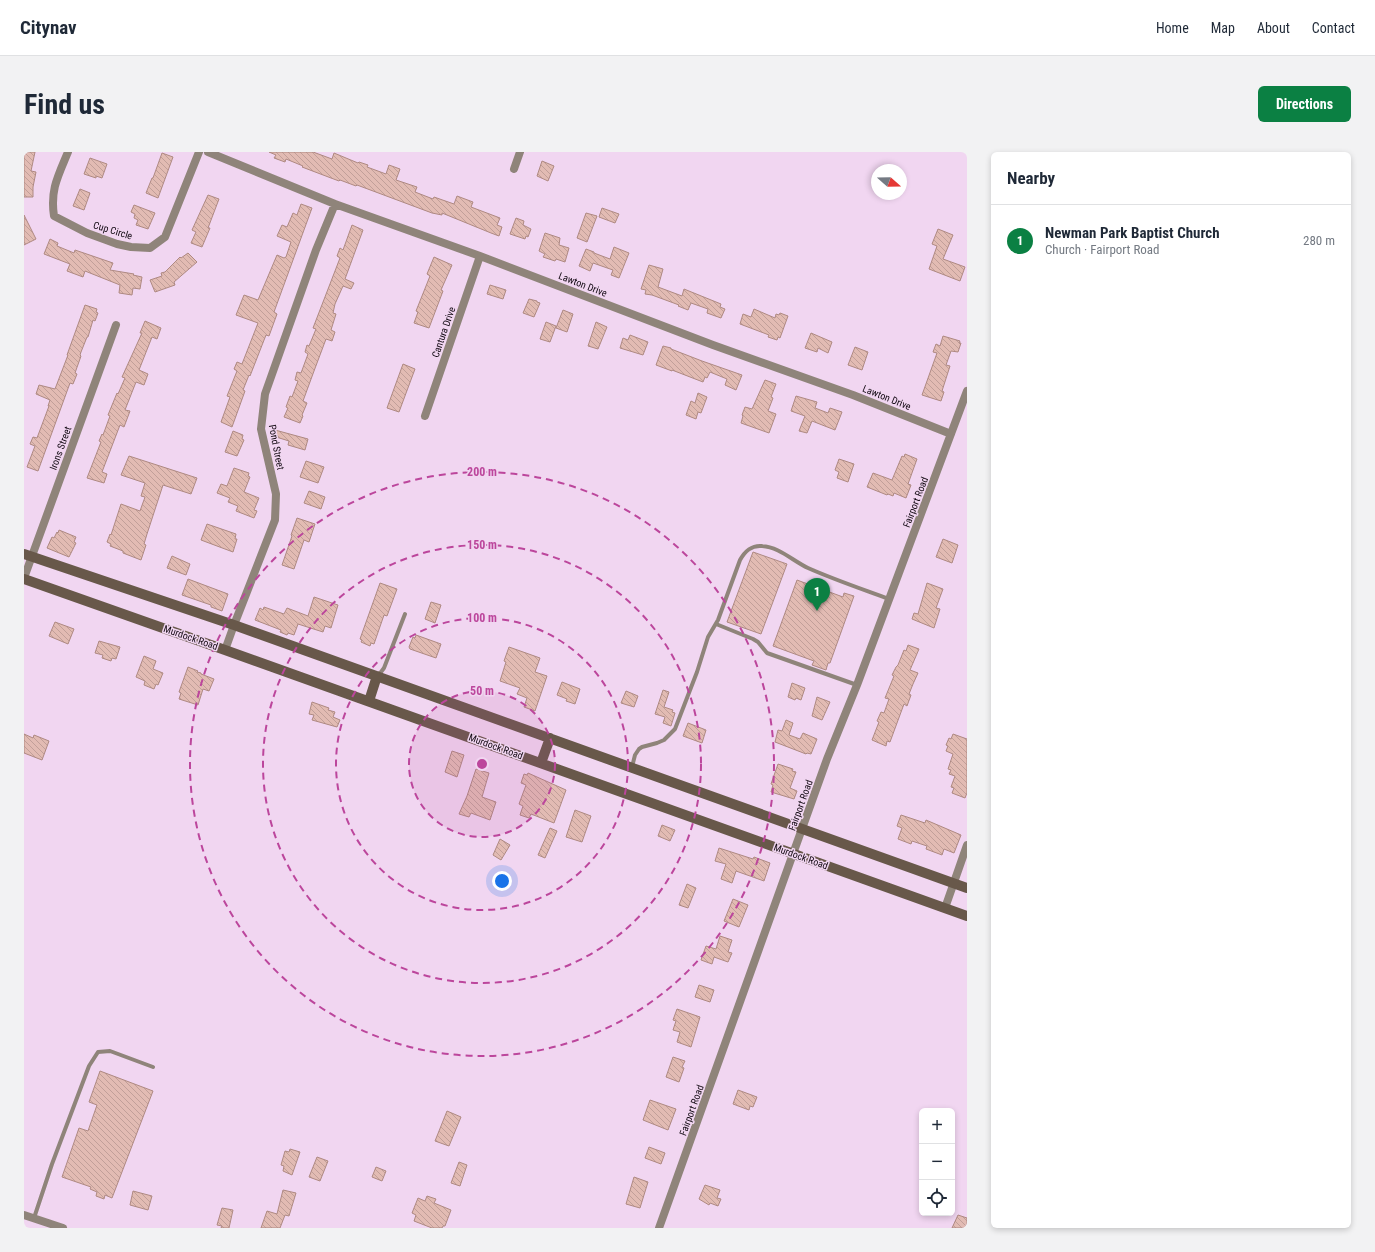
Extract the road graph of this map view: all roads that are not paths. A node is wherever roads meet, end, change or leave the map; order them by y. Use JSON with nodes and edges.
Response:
{"nodes":[{"id":1,"x":68,"y":152,"type":"edge"},
{"id":2,"x":199,"y":152,"type":"edge"},
{"id":3,"x":208,"y":152,"type":"edge"},
{"id":4,"x":520,"y":152,"type":"edge"},
{"id":5,"x":514,"y":169,"type":"dead end"},
{"id":6,"x":334,"y":204,"type":"junction"},
{"id":7,"x":480,"y":256,"type":"junction"},
{"id":8,"x":116,"y":325,"type":"dead end"},
{"id":9,"x":967,"y":391,"type":"edge"},
{"id":10,"x":424,"y":416,"type":"dead end"},
{"id":11,"x":951,"y":434,"type":"junction"},
{"id":12,"x":28,"y":555,"type":"edge"},
{"id":13,"x":24,"y":579,"type":"edge"},
{"id":14,"x":889,"y":599,"type":"junction"},
{"id":15,"x":406,"y":614,"type":"dead end"},
{"id":16,"x":716,"y":624,"type":"junction"},
{"id":17,"x":234,"y":625,"type":"junction"},
{"id":18,"x":226,"y":650,"type":"junction"},
{"id":19,"x":377,"y":676,"type":"junction"},
{"id":20,"x":857,"y":685,"type":"junction"},
{"id":21,"x":369,"y":701,"type":"junction"},
{"id":22,"x":550,"y":738,"type":"junction"},
{"id":23,"x":542,"y":763,"type":"junction"},
{"id":24,"x":632,"y":767,"type":"junction"},
{"id":25,"x":802,"y":828,"type":"junction"},
{"id":26,"x":967,"y":845,"type":"edge"},
{"id":27,"x":794,"y":853,"type":"junction"},
{"id":28,"x":953,"y":883,"type":"junction"},
{"id":29,"x":967,"y":888,"type":"edge"},
{"id":30,"x":945,"y":908,"type":"junction"},
{"id":31,"x":967,"y":916,"type":"edge"},
{"id":32,"x":153,"y":1068,"type":"dead end"},
{"id":33,"x":24,"y":1215,"type":"edge"},
{"id":34,"x":34,"y":1218,"type":"junction"},
{"id":35,"x":64,"y":1228,"type":"edge"},
{"id":36,"x":659,"y":1228,"type":"edge"}],
"edges":[{"from":1,"to":2,"type":"street","name":"Cup Circle"},
{"from":3,"to":6,"type":"street","name":"Lawton Drive"},
{"from":4,"to":5,"type":"street"},
{"from":6,"to":7,"type":"street","name":"Lawton Drive"},
{"from":6,"to":17,"type":"street","name":"Pond Street"},
{"from":7,"to":10,"type":"street","name":"Cantura Drive"},
{"from":7,"to":11,"type":"street","name":"Lawton Drive"},
{"from":8,"to":12,"type":"street","name":"Irons Street"},
{"from":9,"to":11,"type":"street","name":"Fairport Road"},
{"from":11,"to":14,"type":"street","name":"Fairport Road"},
{"from":12,"to":13,"type":"street","name":"Irons Street"},
{"from":12,"to":17,"type":"main road"},
{"from":13,"to":18,"type":"main road","name":"Murdock Road"},
{"from":14,"to":16,"type":"lane"},
{"from":14,"to":20,"type":"street","name":"Fairport Road"},
{"from":15,"to":19,"type":"lane"},
{"from":16,"to":20,"type":"lane"},
{"from":16,"to":24,"type":"lane"},
{"from":17,"to":18,"type":"street","name":"Pond Street"},
{"from":17,"to":19,"type":"main road"},
{"from":18,"to":21,"type":"main road","name":"Murdock Road"},
{"from":19,"to":21,"type":"main road"},
{"from":19,"to":22,"type":"main road"},
{"from":20,"to":25,"type":"street","name":"Fairport Road"},
{"from":21,"to":23,"type":"main road","name":"Murdock Road"},
{"from":22,"to":23,"type":"main road"},
{"from":22,"to":24,"type":"main road"},
{"from":23,"to":27,"type":"main road","name":"Murdock Road"},
{"from":24,"to":25,"type":"main road"},
{"from":25,"to":27,"type":"street","name":"Fairport Road"},
{"from":25,"to":28,"type":"main road"},
{"from":26,"to":28,"type":"street"},
{"from":27,"to":30,"type":"main road","name":"Murdock Road"},
{"from":27,"to":36,"type":"street","name":"Fairport Road"},
{"from":28,"to":29,"type":"main road"},
{"from":28,"to":30,"type":"street"},
{"from":30,"to":31,"type":"main road","name":"Murdock Road"},
{"from":32,"to":34,"type":"lane"},
{"from":33,"to":34,"type":"street"},
{"from":34,"to":35,"type":"street"}]}
